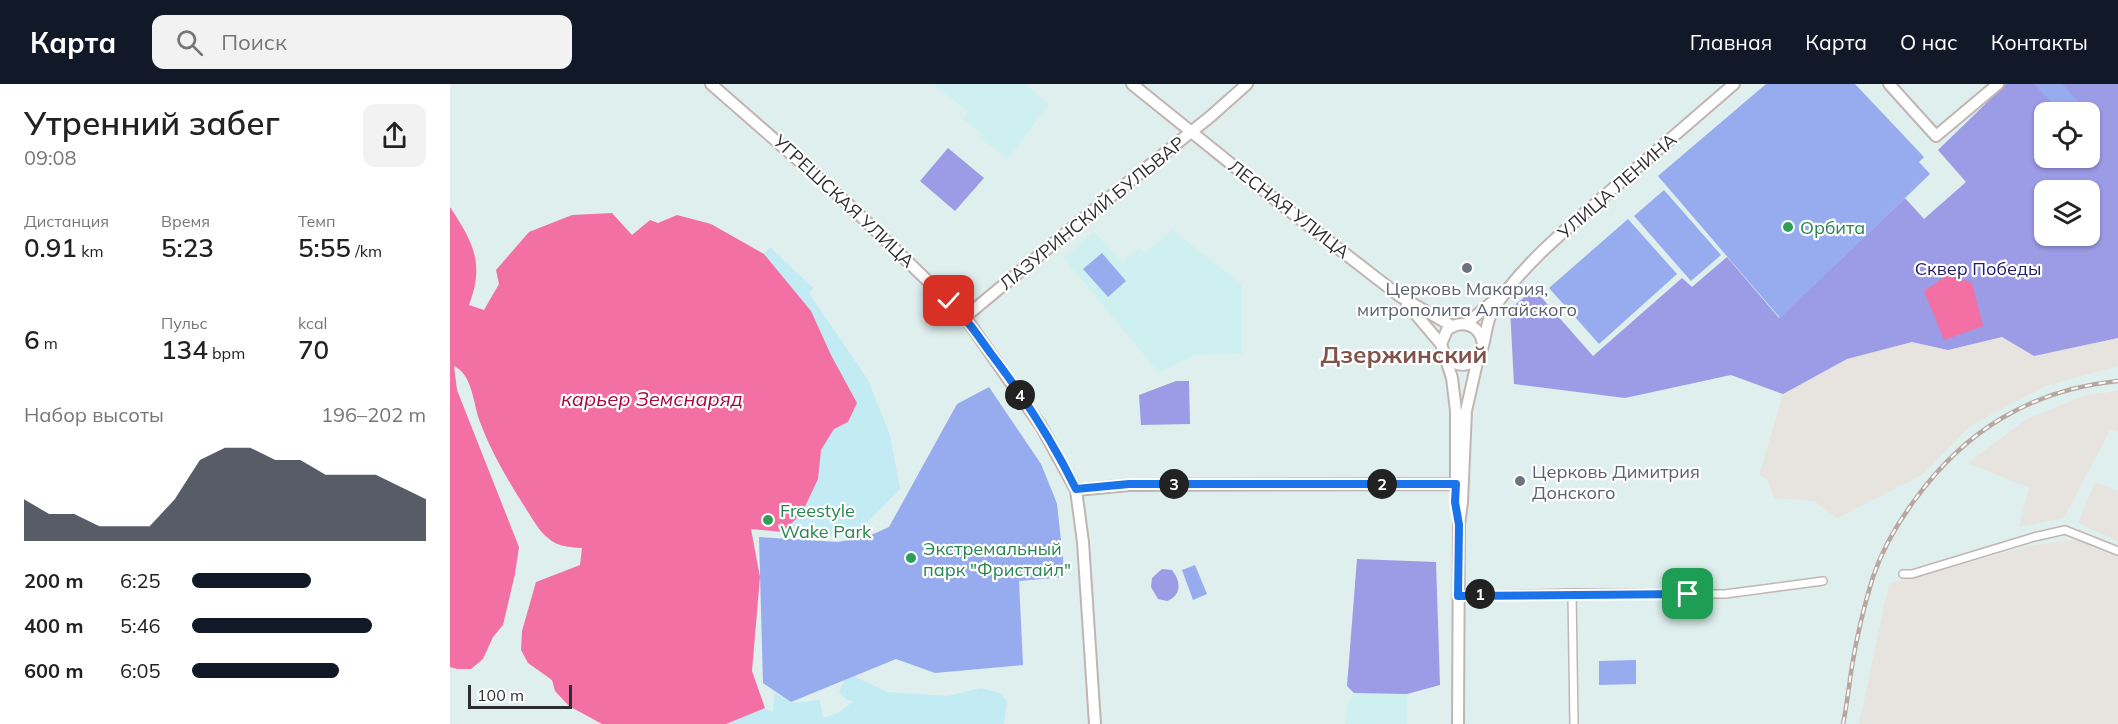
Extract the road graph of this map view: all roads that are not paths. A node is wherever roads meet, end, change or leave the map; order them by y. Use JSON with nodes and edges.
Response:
{"nodes":[{"id":1,"x":711,"y":84,"type":"edge"},
{"id":2,"x":1132,"y":84,"type":"edge"},
{"id":3,"x":1247,"y":84,"type":"edge"},
{"id":4,"x":1734,"y":84,"type":"edge"},
{"id":5,"x":1889,"y":84,"type":"edge"},
{"id":6,"x":1998,"y":84,"type":"edge"},
{"id":7,"x":1191,"y":132,"type":"junction"},
{"id":8,"x":1505,"y":292,"type":"junction"},
{"id":9,"x":1401,"y":297,"type":"junction"},
{"id":10,"x":965,"y":317,"type":"junction"},
{"id":11,"x":1466,"y":324,"type":"junction"},
{"id":12,"x":1452,"y":326,"type":"junction"},
{"id":13,"x":1441,"y":344,"type":"junction"},
{"id":14,"x":1483,"y":346,"type":"junction"},
{"id":15,"x":1478,"y":358,"type":"junction"},
{"id":16,"x":1447,"y":359,"type":"junction"},
{"id":17,"x":1456,"y":484,"type":"junction"},
{"id":18,"x":1076,"y":489,"type":"junction"},
{"id":19,"x":1459,"y":525,"type":"junction"},
{"id":20,"x":2118,"y":551,"type":"edge"},
{"id":21,"x":1903,"y":574,"type":"dead end"},
{"id":22,"x":1823,"y":581,"type":"dead end"},
{"id":23,"x":1572,"y":593,"type":"junction"},
{"id":24,"x":1458,"y":596,"type":"junction"},
{"id":25,"x":1095,"y":724,"type":"edge"},
{"id":26,"x":1458,"y":724,"type":"edge"},
{"id":27,"x":1574,"y":724,"type":"edge"}],
"edges":[{"from":1,"to":10,"type":"street","name":"УГРЕШСКАЯ УЛИЦА"},
{"from":2,"to":7,"type":"street","name":"ЛЕСНАЯ УЛИЦА"},
{"from":3,"to":7,"type":"street","name":"ЛАЗУРИНСКИЙ БУЛЬВАР"},
{"from":4,"to":8,"type":"street","name":"УЛИЦА ЛЕНИНА"},
{"from":5,"to":6,"type":"street"},
{"from":7,"to":9,"type":"street","name":"ЛЕСНАЯ УЛИЦА"},
{"from":7,"to":10,"type":"street","name":"ЛАЗУРИНСКИЙ БУЛЬВАР"},
{"from":8,"to":11,"type":"street","name":"УЛИЦА ЛЕНИНА"},
{"from":8,"to":14,"type":"street","name":"УЛИЦА ЛЕНИНА"},
{"from":9,"to":12,"type":"street","name":"ЛЕСНАЯ УЛИЦА"},
{"from":9,"to":13,"type":"street","name":"УЛИЦА ЛЕНИНА"},
{"from":10,"to":18,"type":"street","name":"УГРЕШСКАЯ УЛИЦА"},
{"from":11,"to":12,"type":"street"},
{"from":11,"to":14,"type":"street"},
{"from":12,"to":13,"type":"street"},
{"from":13,"to":16,"type":"street","name":"УЛИЦА ЛЕНИНА"},
{"from":14,"to":15,"type":"street","name":"УЛИЦА ЛЕНИНА"},
{"from":15,"to":16,"type":"street"},
{"from":15,"to":19,"type":"street","name":"УЛИЦА ЛЕНИНА"},
{"from":16,"to":17,"type":"street","name":"УЛИЦА ЛЕНИНА"},
{"from":17,"to":18,"type":"street"},
{"from":17,"to":19,"type":"street","name":"УЛИЦА ЛЕНИНА"},
{"from":18,"to":25,"type":"street","name":"УГРЕШСКАЯ УЛИЦА"},
{"from":19,"to":24,"type":"street","name":"УЛИЦА ЛЕНИНА"},
{"from":20,"to":21,"type":"street"},
{"from":22,"to":23,"type":"street"},
{"from":23,"to":24,"type":"street"},
{"from":23,"to":27,"type":"street"},
{"from":24,"to":26,"type":"street","name":"УЛИЦА ЛЕНИНА"}]}
